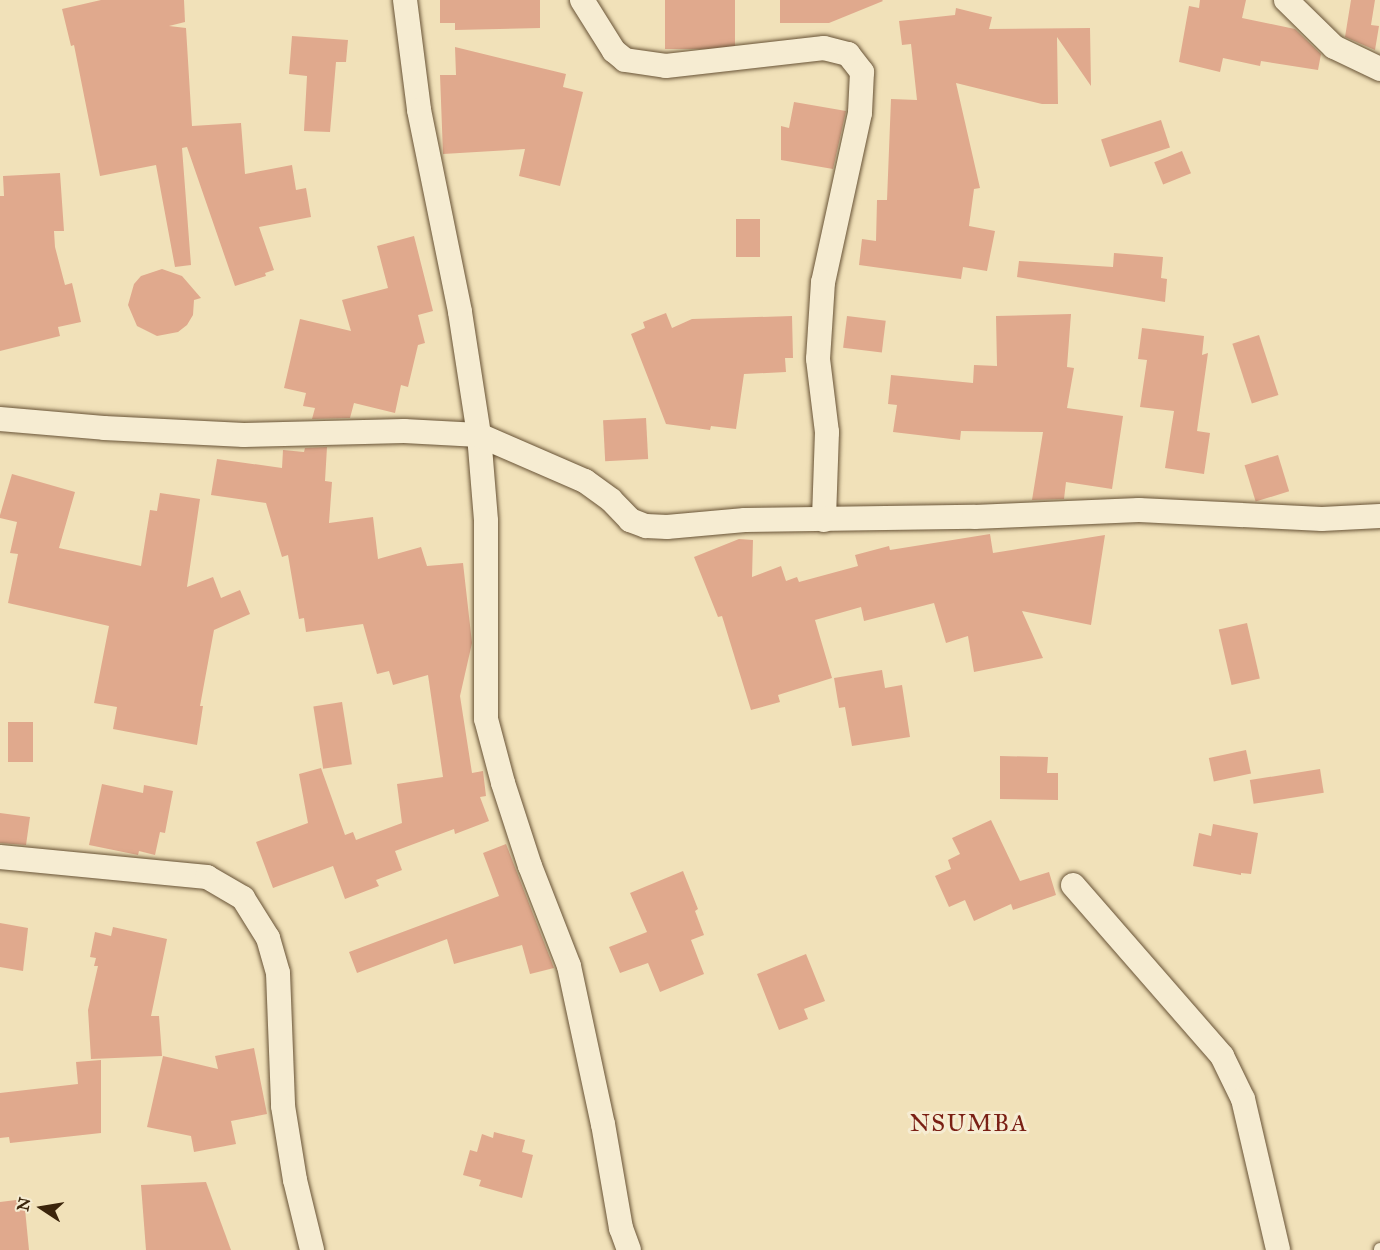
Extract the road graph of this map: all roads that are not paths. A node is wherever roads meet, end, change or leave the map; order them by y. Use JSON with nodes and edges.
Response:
{"nodes":[{"id":1,"x":405,"y":0,"type":"edge"},
{"id":2,"x":582,"y":0,"type":"edge"},
{"id":3,"x":1286,"y":0,"type":"edge"},
{"id":4,"x":1380,"y":69,"type":"edge"},
{"id":5,"x":0,"y":418,"type":"edge"},
{"id":6,"x":479,"y":435,"type":"junction"},
{"id":7,"x":1380,"y":516,"type":"edge"},
{"id":8,"x":824,"y":520,"type":"junction"},
{"id":9,"x":0,"y":857,"type":"edge"},
{"id":10,"x":1073,"y":885,"type":"dead end"},
{"id":11,"x":312,"y":1250,"type":"edge"},
{"id":12,"x":629,"y":1250,"type":"edge"},
{"id":13,"x":1278,"y":1250,"type":"edge"}],
"edges":[{"from":1,"to":6,"type":"street"},
{"from":2,"to":8,"type":"street"},
{"from":3,"to":4,"type":"street"},
{"from":5,"to":6,"type":"street"},
{"from":6,"to":8,"type":"street"},
{"from":6,"to":12,"type":"street"},
{"from":7,"to":8,"type":"street"},
{"from":9,"to":11,"type":"street"},
{"from":10,"to":13,"type":"street"}]}
